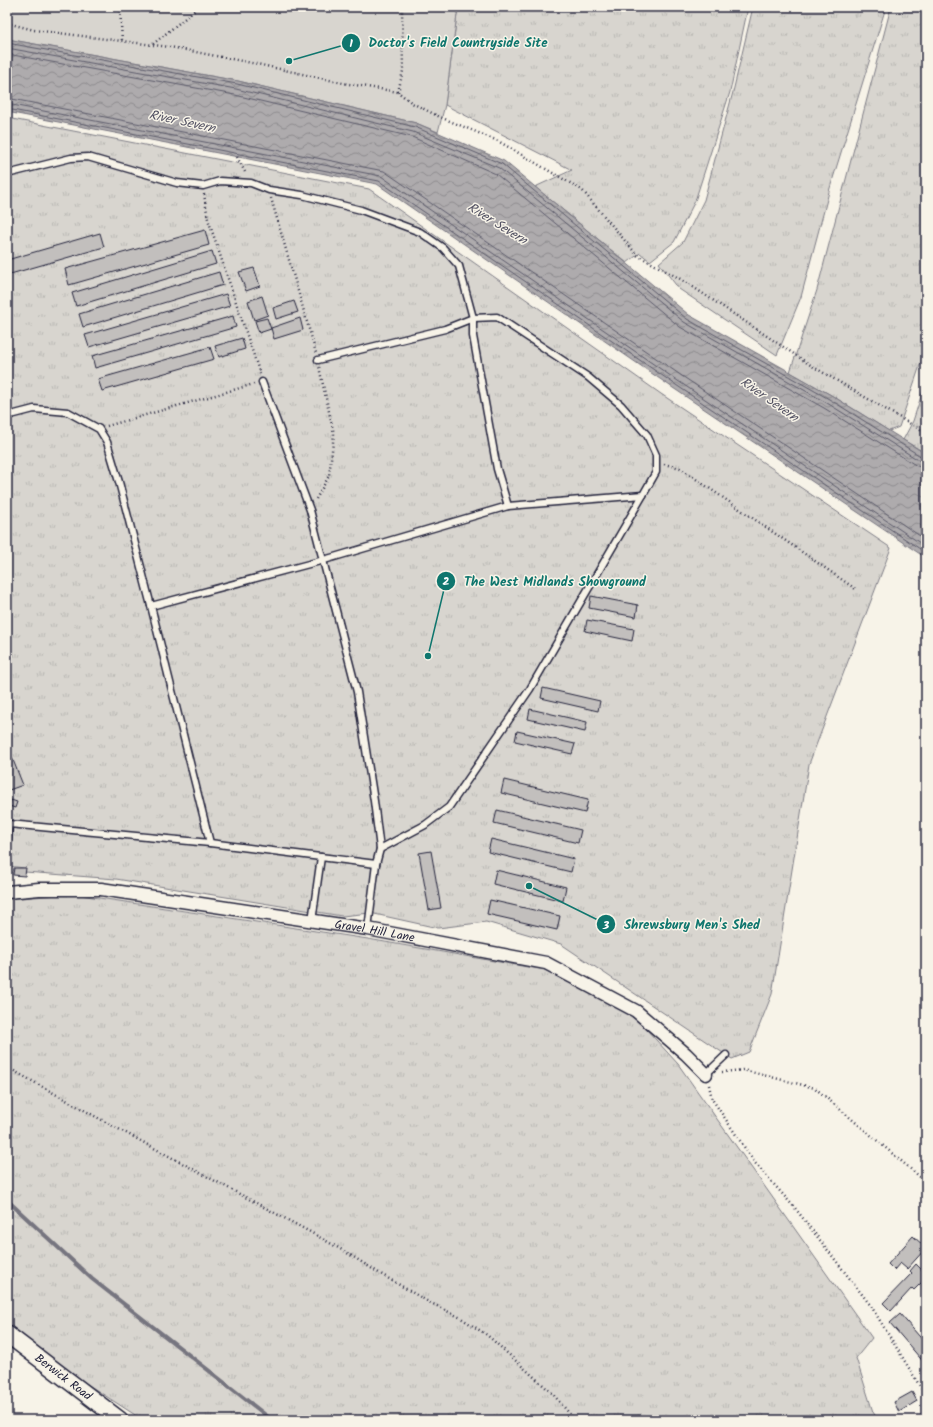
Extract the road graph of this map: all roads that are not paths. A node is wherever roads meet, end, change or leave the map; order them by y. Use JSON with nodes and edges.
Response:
{"nodes":[{"id":1,"x":7,"y":174,"type":"edge"},
{"id":2,"x":473,"y":318,"type":"junction"},
{"id":3,"x":318,"y":360,"type":"road end"},
{"id":4,"x":262,"y":382,"type":"road end"},
{"id":5,"x":7,"y":416,"type":"edge"},
{"id":6,"x":643,"y":495,"type":"junction"},
{"id":7,"x":508,"y":506,"type":"junction"},
{"id":8,"x":324,"y":560,"type":"junction"},
{"id":9,"x":151,"y":606,"type":"junction"},
{"id":10,"x":8,"y":823,"type":"edge"},
{"id":11,"x":210,"y":843,"type":"junction"},
{"id":12,"x":7,"y":847,"type":"edge"},
{"id":13,"x":380,"y":849,"type":"junction"},
{"id":14,"x":321,"y":857,"type":"junction"},
{"id":15,"x":376,"y":864,"type":"junction"},
{"id":16,"x":7,"y":892,"type":"edge"},
{"id":17,"x":312,"y":921,"type":"junction"},
{"id":18,"x":368,"y":929,"type":"junction"},
{"id":19,"x":726,"y":1055,"type":"dead end"},
{"id":20,"x":706,"y":1074,"type":"joint"},
{"id":21,"x":7,"y":1334,"type":"edge"},
{"id":22,"x":120,"y":1420,"type":"edge"}],
"edges":[{"from":1,"to":2,"type":"lane"},
{"from":2,"to":3,"type":"lane"},
{"from":2,"to":6,"type":"lane"},
{"from":2,"to":7,"type":"lane"},
{"from":4,"to":8,"type":"lane"},
{"from":5,"to":9,"type":"lane"},
{"from":6,"to":7,"type":"lane"},
{"from":6,"to":13,"type":"lane"},
{"from":7,"to":8,"type":"lane"},
{"from":8,"to":9,"type":"lane"},
{"from":8,"to":13,"type":"lane"},
{"from":9,"to":11,"type":"lane"},
{"from":10,"to":11,"type":"lane"},
{"from":10,"to":12,"type":"lane"},
{"from":11,"to":14,"type":"lane"},
{"from":13,"to":15,"type":"lane"},
{"from":14,"to":15,"type":"lane"},
{"from":14,"to":17,"type":"lane"},
{"from":15,"to":18,"type":"lane"},
{"from":16,"to":17,"type":"street","name":"Gravel Hill Lane"},
{"from":17,"to":18,"type":"street","name":"Gravel Hill Lane"},
{"from":18,"to":20,"type":"street","name":"Gravel Hill Lane"},
{"from":19,"to":20,"type":"lane"},
{"from":21,"to":22,"type":"main road","name":"Berwick Road"}]}
